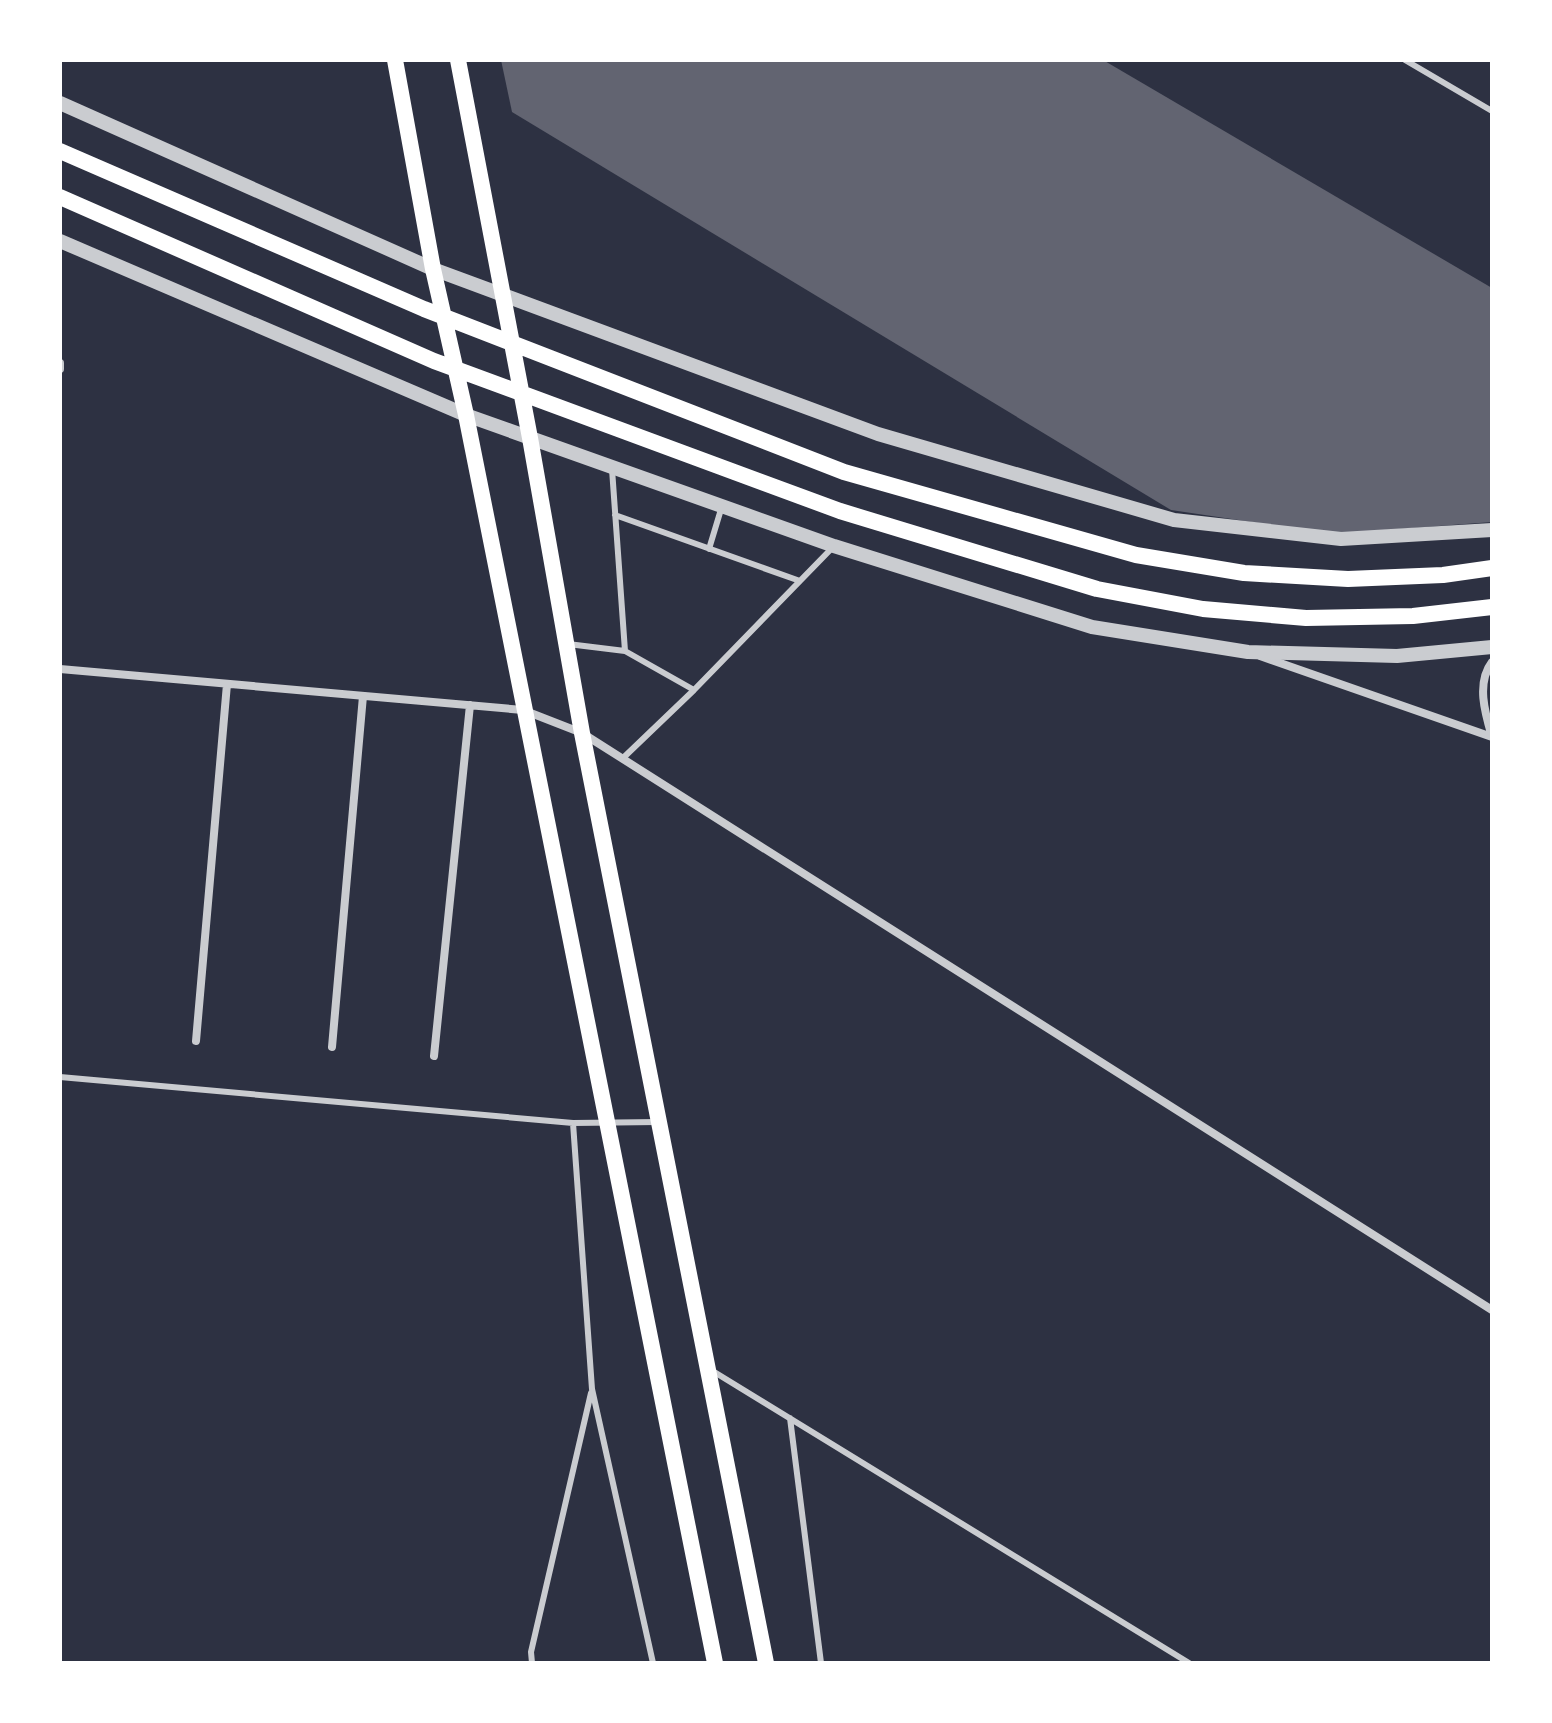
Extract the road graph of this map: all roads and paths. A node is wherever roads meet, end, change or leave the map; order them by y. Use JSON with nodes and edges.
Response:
{"nodes":[{"id":1,"x":395,"y":60,"type":"edge"},
{"id":2,"x":458,"y":60,"type":"edge"},
{"id":3,"x":1405,"y":60,"type":"edge"},
{"id":4,"x":60,"y":103,"type":"edge"},
{"id":5,"x":1492,"y":111,"type":"edge"},
{"id":6,"x":60,"y":151,"type":"edge"},
{"id":7,"x":60,"y":197,"type":"edge"},
{"id":8,"x":60,"y":241,"type":"edge"},
{"id":9,"x":433,"y":269,"type":"junction"},
{"id":10,"x":501,"y":293,"type":"junction"},
{"id":11,"x":466,"y":415,"type":"junction"},
{"id":12,"x":530,"y":438,"type":"junction"},
{"id":13,"x":612,"y":468,"type":"junction"},
{"id":14,"x":722,"y":506,"type":"junction"},
{"id":15,"x":615,"y":515,"type":"junction"},
{"id":16,"x":1492,"y":530,"type":"edge"},
{"id":17,"x":834,"y":546,"type":"junction"},
{"id":18,"x":709,"y":549,"type":"junction"},
{"id":19,"x":1492,"y":568,"type":"edge"},
{"id":20,"x":800,"y":581,"type":"junction"},
{"id":21,"x":1492,"y":607,"type":"edge"},
{"id":22,"x":568,"y":644,"type":"junction"},
{"id":23,"x":1492,"y":647,"type":"edge"},
{"id":24,"x":625,"y":651,"type":"junction"},
{"id":25,"x":1248,"y":652,"type":"junction"},
{"id":26,"x":1492,"y":662,"type":"edge"},
{"id":27,"x":60,"y":669,"type":"edge"},
{"id":28,"x":227,"y":684,"type":"junction"},
{"id":29,"x":694,"y":690,"type":"junction"},
{"id":30,"x":363,"y":696,"type":"junction"},
{"id":31,"x":470,"y":705,"type":"junction"},
{"id":32,"x":523,"y":710,"type":"junction"},
{"id":33,"x":582,"y":733,"type":"junction"},
{"id":34,"x":1492,"y":737,"type":"edge"},
{"id":35,"x":622,"y":759,"type":"junction"},
{"id":36,"x":196,"y":1041,"type":"dead end"},
{"id":37,"x":332,"y":1047,"type":"dead end"},
{"id":38,"x":434,"y":1056,"type":"dead end"},
{"id":39,"x":60,"y":1077,"type":"edge"},
{"id":40,"x":660,"y":1122,"type":"junction"},
{"id":41,"x":573,"y":1123,"type":"junction"},
{"id":42,"x":607,"y":1124,"type":"junction"},
{"id":43,"x":1492,"y":1310,"type":"edge"},
{"id":44,"x":707,"y":1368,"type":"junction"},
{"id":45,"x":592,"y":1389,"type":"junction"},
{"id":46,"x":790,"y":1418,"type":"junction"},
{"id":47,"x":532,"y":1663,"type":"edge"},
{"id":48,"x":653,"y":1663,"type":"edge"},
{"id":49,"x":715,"y":1663,"type":"edge"},
{"id":50,"x":766,"y":1663,"type":"edge"},
{"id":51,"x":821,"y":1663,"type":"edge"},
{"id":52,"x":1189,"y":1663,"type":"edge"}],
"edges":[{"from":1,"to":9,"type":"main road"},
{"from":2,"to":10,"type":"main road"},
{"from":3,"to":5,"type":"lane"},
{"from":4,"to":9,"type":"street"},
{"from":6,"to":19,"type":"main road"},
{"from":7,"to":21,"type":"main road"},
{"from":8,"to":11,"type":"street"},
{"from":9,"to":10,"type":"street"},
{"from":9,"to":11,"type":"main road"},
{"from":10,"to":12,"type":"main road"},
{"from":10,"to":16,"type":"street"},
{"from":11,"to":12,"type":"street"},
{"from":11,"to":32,"type":"main road"},
{"from":12,"to":13,"type":"street"},
{"from":12,"to":22,"type":"main road"},
{"from":13,"to":14,"type":"street"},
{"from":13,"to":15,"type":"lane"},
{"from":14,"to":17,"type":"street"},
{"from":14,"to":18,"type":"lane"},
{"from":15,"to":18,"type":"lane"},
{"from":15,"to":24,"type":"lane"},
{"from":17,"to":20,"type":"lane"},
{"from":17,"to":25,"type":"street"},
{"from":18,"to":20,"type":"lane"},
{"from":20,"to":29,"type":"lane"},
{"from":22,"to":24,"type":"lane"},
{"from":22,"to":33,"type":"main road"},
{"from":23,"to":25,"type":"street"},
{"from":24,"to":29,"type":"lane"},
{"from":25,"to":34,"type":"street"},
{"from":26,"to":34,"type":"street"},
{"from":27,"to":28,"type":"street"},
{"from":28,"to":30,"type":"street"},
{"from":28,"to":36,"type":"street"},
{"from":29,"to":35,"type":"lane"},
{"from":30,"to":31,"type":"street"},
{"from":30,"to":37,"type":"street"},
{"from":31,"to":32,"type":"street"},
{"from":31,"to":38,"type":"street"},
{"from":32,"to":33,"type":"street"},
{"from":32,"to":42,"type":"main road"},
{"from":33,"to":35,"type":"street"},
{"from":33,"to":40,"type":"main road"},
{"from":35,"to":43,"type":"street"},
{"from":39,"to":41,"type":"lane"},
{"from":40,"to":42,"type":"lane"},
{"from":40,"to":44,"type":"main road"},
{"from":41,"to":42,"type":"lane"},
{"from":41,"to":45,"type":"lane"},
{"from":42,"to":49,"type":"main road"},
{"from":44,"to":46,"type":"lane"},
{"from":44,"to":50,"type":"main road"},
{"from":45,"to":47,"type":"lane"},
{"from":45,"to":48,"type":"lane"},
{"from":46,"to":51,"type":"lane"},
{"from":46,"to":52,"type":"lane"}]}
